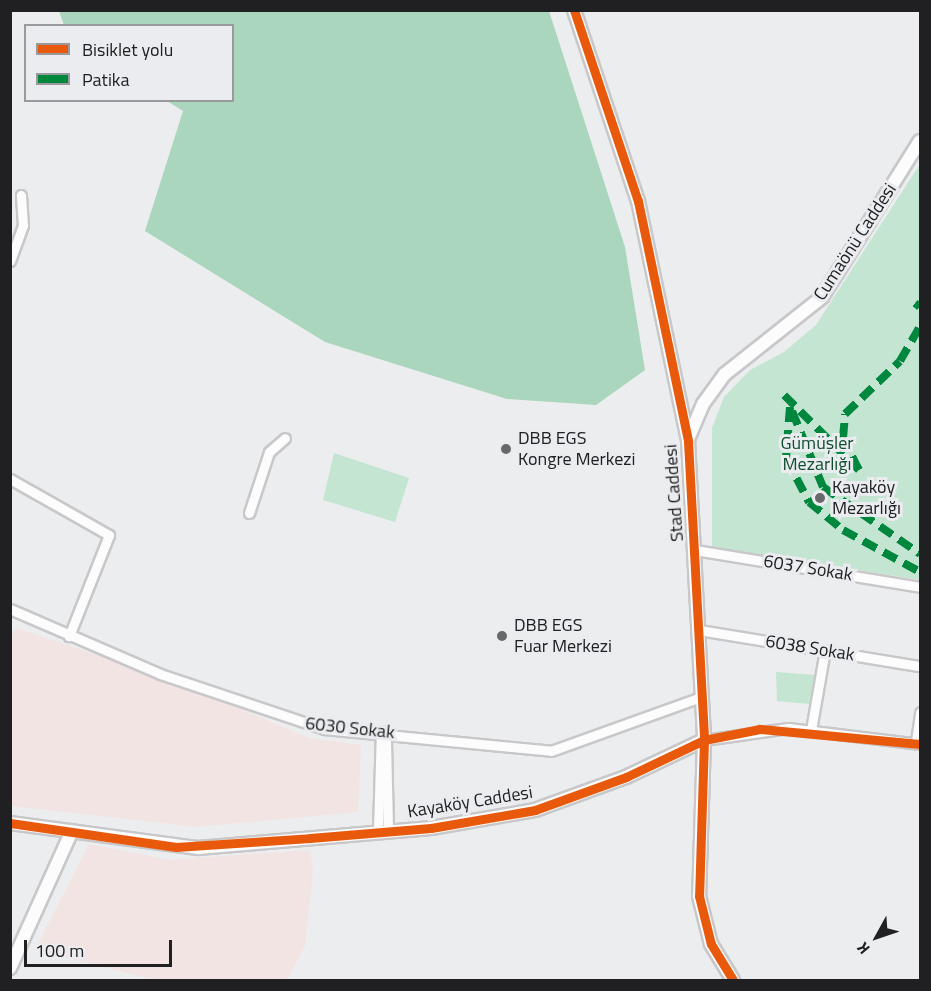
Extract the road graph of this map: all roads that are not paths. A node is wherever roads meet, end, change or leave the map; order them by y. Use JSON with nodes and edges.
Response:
{"nodes":[{"id":1,"x":574,"y":10,"type":"edge"},
{"id":2,"x":921,"y":141,"type":"edge"},
{"id":3,"x":21,"y":195,"type":"dead end"},
{"id":4,"x":10,"y":261,"type":"edge"},
{"id":5,"x":285,"y":438,"type":"dead end"},
{"id":6,"x":687,"y":441,"type":"junction"},
{"id":7,"x":10,"y":479,"type":"edge"},
{"id":8,"x":249,"y":513,"type":"dead end"},
{"id":9,"x":695,"y":550,"type":"junction"},
{"id":10,"x":921,"y":587,"type":"edge"},
{"id":11,"x":10,"y":609,"type":"edge"},
{"id":12,"x":699,"y":630,"type":"junction"},
{"id":13,"x":69,"y":636,"type":"junction"},
{"id":14,"x":825,"y":650,"type":"junction"},
{"id":15,"x":921,"y":666,"type":"edge"},
{"id":16,"x":701,"y":697,"type":"junction"},
{"id":17,"x":921,"y":712,"type":"edge"},
{"id":18,"x":811,"y":730,"type":"junction"},
{"id":19,"x":381,"y":731,"type":"junction"},
{"id":20,"x":704,"y":740,"type":"junction"},
{"id":21,"x":918,"y":743,"type":"edge"},
{"id":22,"x":10,"y":823,"type":"edge"},
{"id":23,"x":383,"y":830,"type":"junction"},
{"id":24,"x":72,"y":831,"type":"junction"},
{"id":25,"x":11,"y":967,"type":"edge"},
{"id":26,"x":733,"y":981,"type":"edge"}],
"edges":[{"from":1,"to":6,"type":"street","name":"Stad Caddesi"},
{"from":2,"to":6,"type":"street","name":"Cumaönü Caddesi"},
{"from":3,"to":4,"type":"street"},
{"from":5,"to":8,"type":"street"},
{"from":6,"to":9,"type":"street","name":"Stad Caddesi"},
{"from":7,"to":13,"type":"street"},
{"from":9,"to":10,"type":"street","name":"6037 Sokak"},
{"from":9,"to":12,"type":"street","name":"Stad Caddesi"},
{"from":11,"to":13,"type":"street","name":"6030 Sokak"},
{"from":12,"to":14,"type":"street","name":"6038 Sokak"},
{"from":12,"to":16,"type":"street","name":"Stad Caddesi"},
{"from":13,"to":19,"type":"street","name":"6030 Sokak"},
{"from":14,"to":15,"type":"street","name":"6038 Sokak"},
{"from":14,"to":18,"type":"street"},
{"from":16,"to":19,"type":"street","name":"6030 Sokak"},
{"from":16,"to":20,"type":"street","name":"Stad Caddesi"},
{"from":17,"to":21,"type":"street"},
{"from":18,"to":20,"type":"street","name":"Kayaköy Caddesi"},
{"from":18,"to":21,"type":"street","name":"Kayaköy Caddesi"},
{"from":19,"to":23,"type":"street"},
{"from":20,"to":23,"type":"street","name":"Kayaköy Caddesi"},
{"from":20,"to":26,"type":"street","name":"Stad Caddesi"},
{"from":22,"to":24,"type":"street","name":"Kayaköy Caddesi"},
{"from":23,"to":24,"type":"street","name":"Kayaköy Caddesi"},
{"from":24,"to":25,"type":"street"}]}
